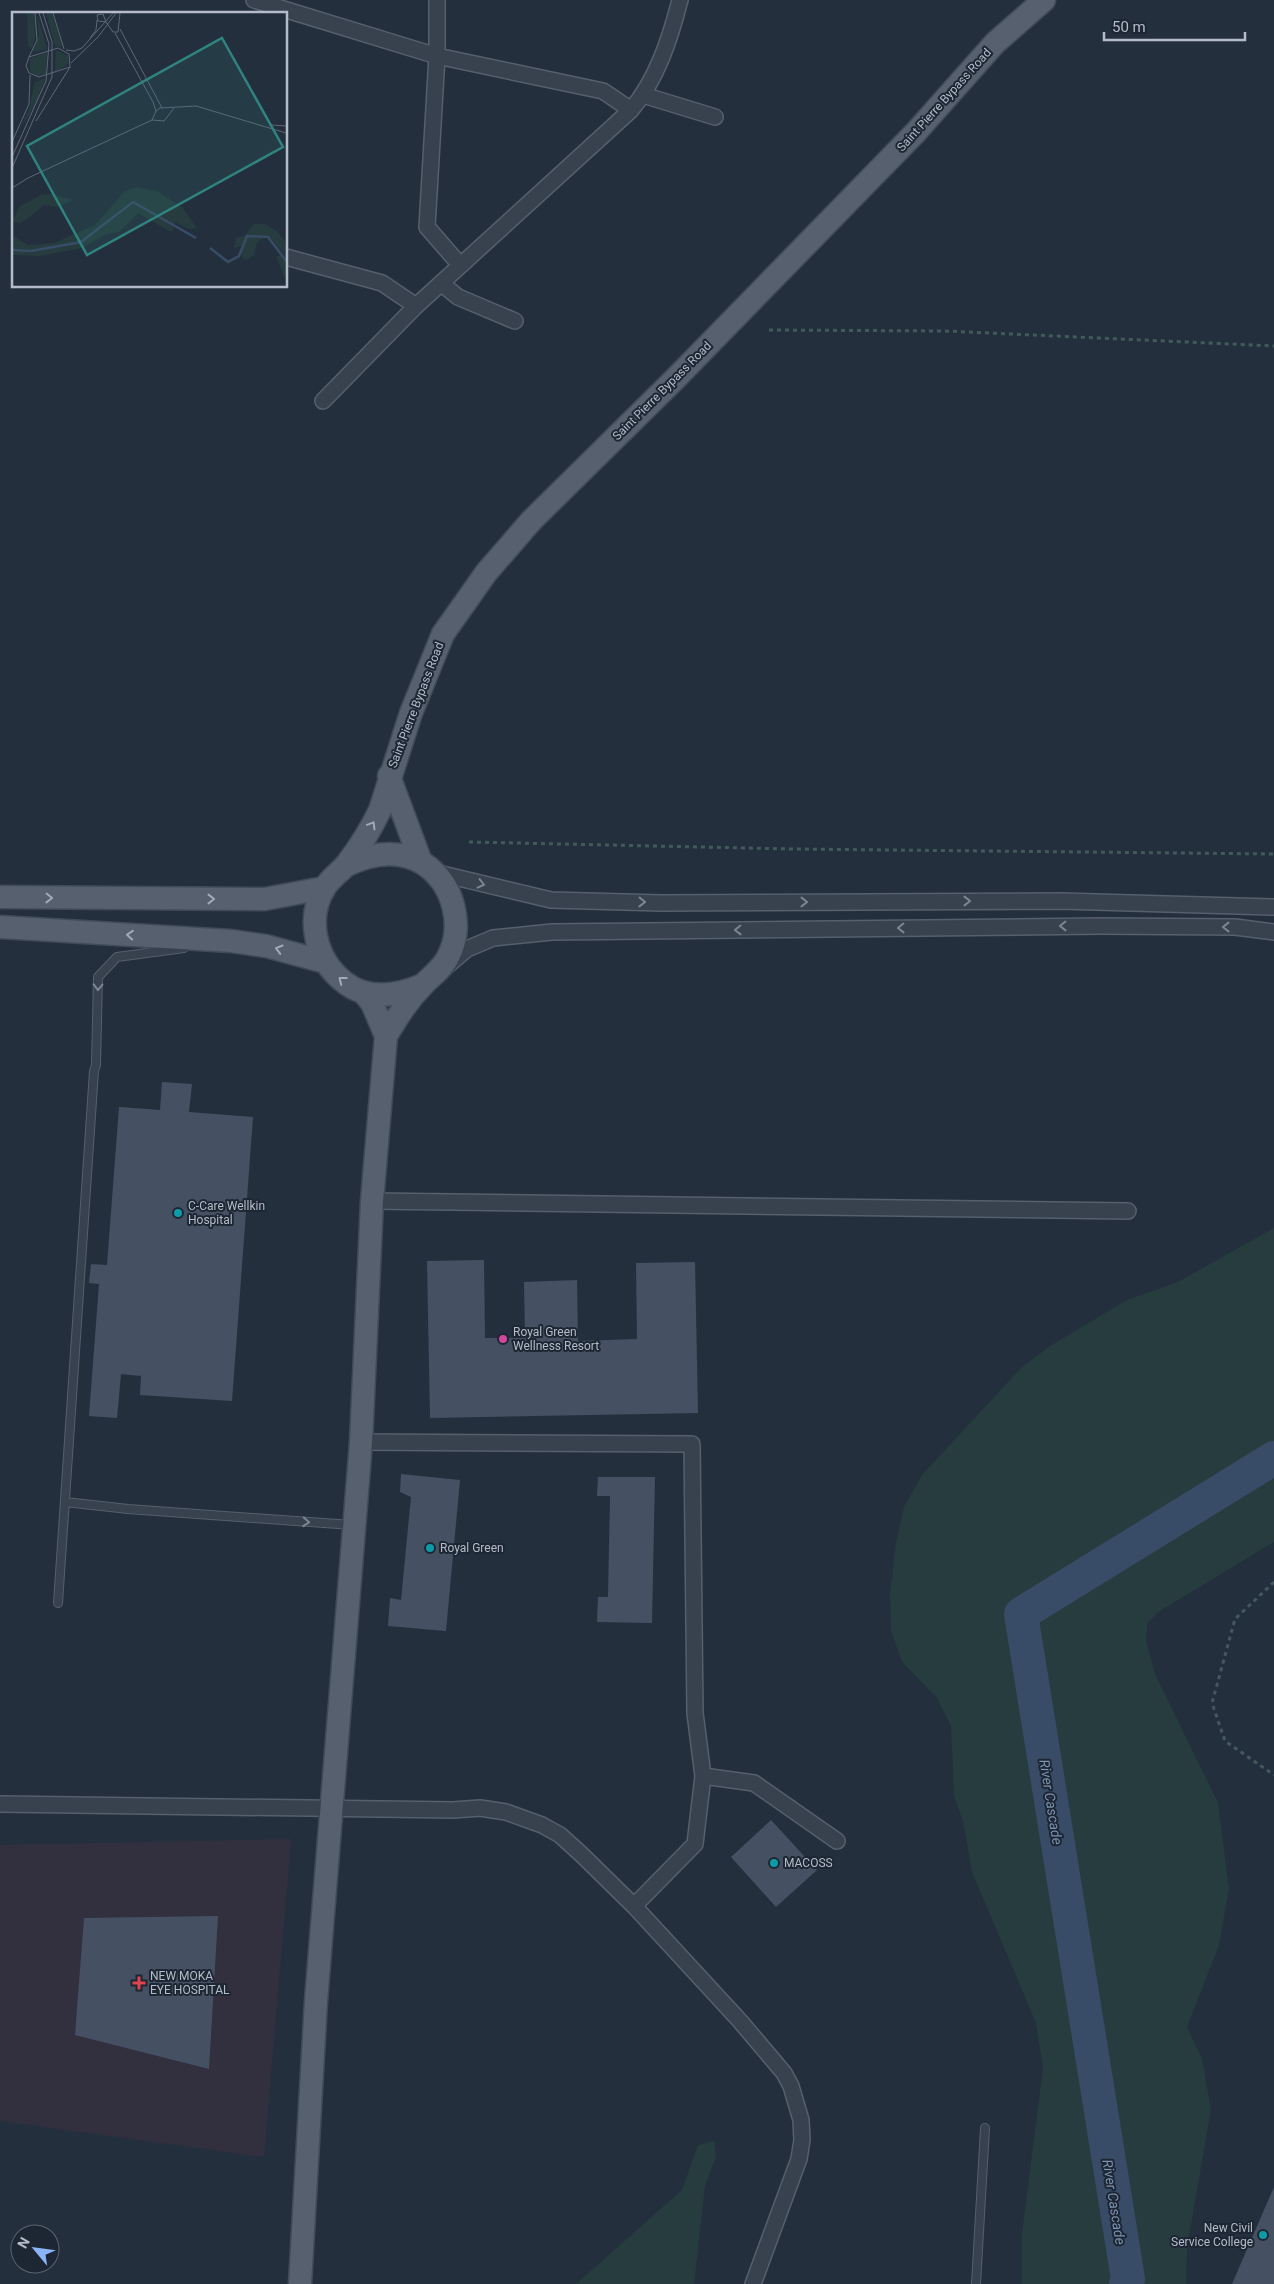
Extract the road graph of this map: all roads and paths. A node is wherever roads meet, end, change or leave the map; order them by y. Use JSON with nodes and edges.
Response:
{"nodes":[{"id":1,"x":254,"y":0,"type":"edge"},
{"id":2,"x":437,"y":0,"type":"edge"},
{"id":3,"x":680,"y":0,"type":"edge"},
{"id":4,"x":1023,"y":0,"type":"edge"},
{"id":5,"x":1044,"y":0,"type":"edge"},
{"id":6,"x":995,"y":43,"type":"junction"},
{"id":7,"x":437,"y":56,"type":"junction"},
{"id":8,"x":643,"y":95,"type":"junction"},
{"id":9,"x":631,"y":110,"type":"junction"},
{"id":10,"x":716,"y":117,"type":"dead end"},
{"id":11,"x":288,"y":258,"type":"edge"},
{"id":12,"x":460,"y":265,"type":"junction"},
{"id":13,"x":441,"y":283,"type":"junction"},
{"id":14,"x":416,"y":306,"type":"junction"},
{"id":15,"x":516,"y":321,"type":"dead end"},
{"id":16,"x":769,"y":330,"type":"dead end"},
{"id":17,"x":1274,"y":346,"type":"edge"},
{"id":18,"x":323,"y":401,"type":"dead end"},
{"id":19,"x":389,"y":776,"type":"junction"},
{"id":20,"x":469,"y":842,"type":"dead end"},
{"id":21,"x":1274,"y":854,"type":"edge"},
{"id":22,"x":345,"y":866,"type":"junction"},
{"id":23,"x":427,"y":867,"type":"junction"},
{"id":24,"x":324,"y":888,"type":"junction"},
{"id":25,"x":0,"y":897,"type":"edge"},
{"id":26,"x":1274,"y":907,"type":"edge"},
{"id":27,"x":0,"y":926,"type":"edge"},
{"id":28,"x":1274,"y":932,"type":"edge"},
{"id":29,"x":232,"y":941,"type":"junction"},
{"id":30,"x":325,"y":962,"type":"junction"},
{"id":31,"x":428,"y":981,"type":"junction"},
{"id":32,"x":363,"y":992,"type":"junction"},
{"id":33,"x":386,"y":1036,"type":"junction"},
{"id":34,"x":372,"y":1201,"type":"junction"},
{"id":35,"x":1128,"y":1211,"type":"dead end"},
{"id":36,"x":361,"y":1442,"type":"junction"},
{"id":37,"x":65,"y":1502,"type":"junction"},
{"id":38,"x":353,"y":1526,"type":"junction"},
{"id":39,"x":1274,"y":1582,"type":"edge"},
{"id":40,"x":58,"y":1603,"type":"dead end"},
{"id":41,"x":1274,"y":1775,"type":"edge"},
{"id":42,"x":703,"y":1776,"type":"junction"},
{"id":43,"x":0,"y":1804,"type":"edge"},
{"id":44,"x":332,"y":1808,"type":"junction"},
{"id":45,"x":837,"y":1841,"type":"dead end"},
{"id":46,"x":634,"y":1906,"type":"junction"},
{"id":47,"x":985,"y":2128,"type":"dead end"},
{"id":48,"x":300,"y":2284,"type":"edge"},
{"id":49,"x":753,"y":2284,"type":"edge"},
{"id":50,"x":976,"y":2284,"type":"edge"}],
"edges":[{"from":1,"to":7,"type":"street"},
{"from":2,"to":7,"type":"street"},
{"from":3,"to":8,"type":"street"},
{"from":4,"to":6,"type":"main road"},
{"from":5,"to":6,"type":"main road"},
{"from":6,"to":19,"type":"main road","name":"Saint Pierre Bypass Road"},
{"from":7,"to":9,"type":"street"},
{"from":7,"to":12,"type":"street"},
{"from":8,"to":9,"type":"street"},
{"from":8,"to":10,"type":"street"},
{"from":9,"to":12,"type":"street"},
{"from":11,"to":14,"type":"street"},
{"from":12,"to":13,"type":"street"},
{"from":13,"to":14,"type":"street"},
{"from":13,"to":15,"type":"street"},
{"from":14,"to":18,"type":"street"},
{"from":16,"to":17,"type":"path"},
{"from":22,"to":19,"type":"main road","name":"Saint Pierre Bypass Road","one_way":true},
{"from":19,"to":23,"type":"main road"},
{"from":20,"to":21,"type":"path"},
{"from":22,"to":23,"type":"main road"},
{"from":22,"to":24,"type":"main road"},
{"from":23,"to":26,"type":"street","one_way":true},
{"from":23,"to":31,"type":"main road"},
{"from":25,"to":24,"type":"main road","one_way":true},
{"from":24,"to":30,"type":"main road"},
{"from":29,"to":27,"type":"main road","one_way":true},
{"from":28,"to":31,"type":"street","one_way":true},
{"from":30,"to":29,"type":"main road","one_way":true},
{"from":29,"to":37,"type":"lane","one_way":true},
{"from":32,"to":30,"type":"main road","one_way":true},
{"from":31,"to":32,"type":"main road"},
{"from":31,"to":33,"type":"main road"},
{"from":32,"to":33,"type":"main road"},
{"from":33,"to":34,"type":"main road"},
{"from":34,"to":35,"type":"street"},
{"from":34,"to":36,"type":"main road"},
{"from":36,"to":38,"type":"main road"},
{"from":36,"to":42,"type":"street"},
{"from":37,"to":38,"type":"lane","one_way":true},
{"from":37,"to":40,"type":"lane"},
{"from":38,"to":44,"type":"main road"},
{"from":39,"to":41,"type":"path"},
{"from":42,"to":45,"type":"street"},
{"from":42,"to":46,"type":"street"},
{"from":43,"to":44,"type":"street"},
{"from":44,"to":46,"type":"street"},
{"from":44,"to":48,"type":"main road"},
{"from":46,"to":49,"type":"street"},
{"from":47,"to":50,"type":"lane"}]}
